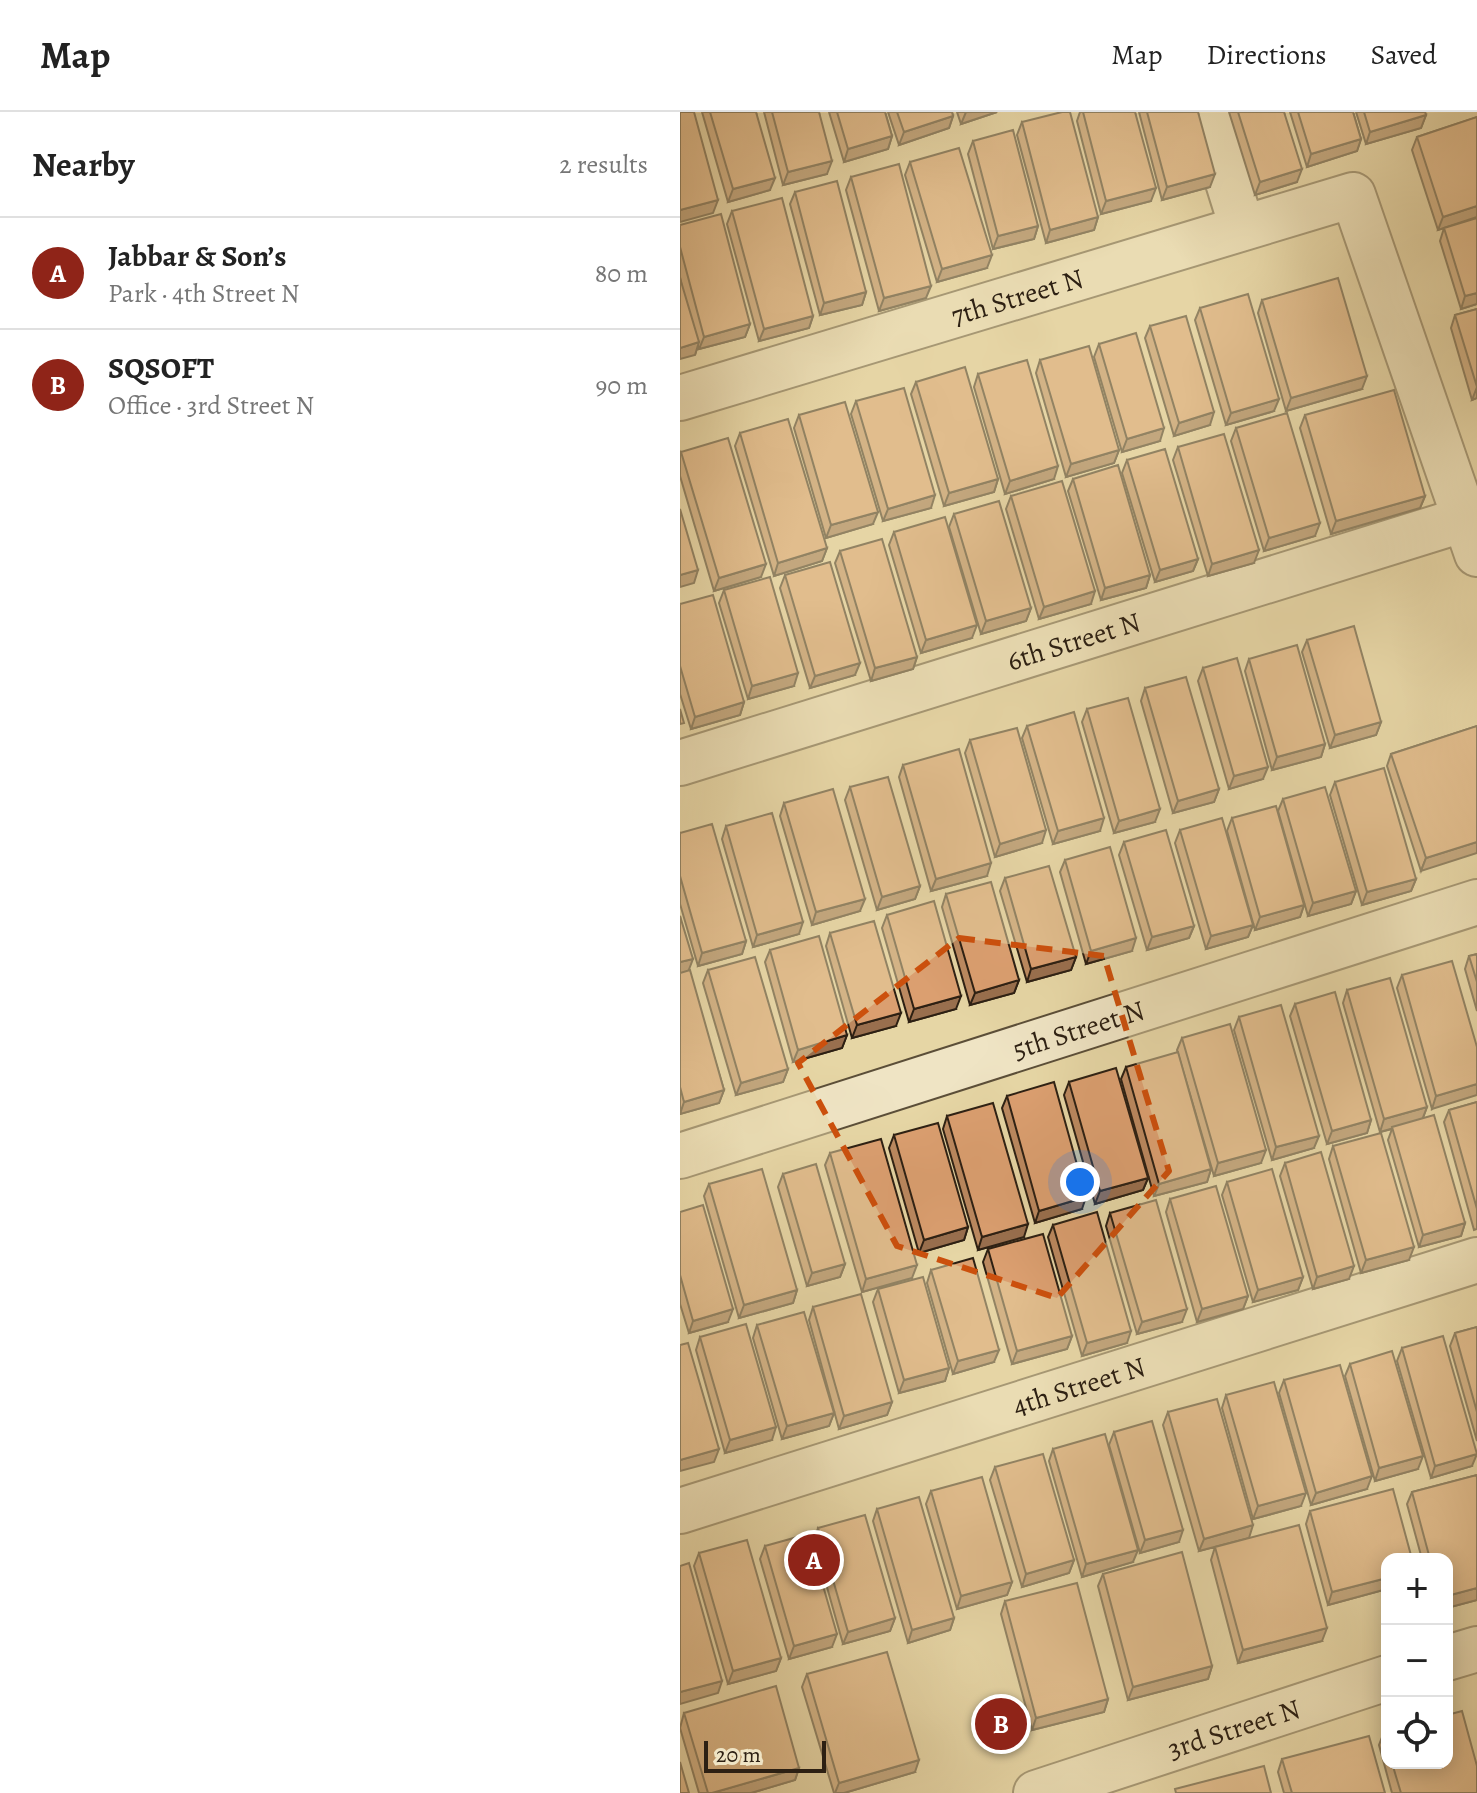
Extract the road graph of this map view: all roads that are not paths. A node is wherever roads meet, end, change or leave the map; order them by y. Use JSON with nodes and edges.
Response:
{"nodes":[{"id":1,"x":1206,"y":112,"type":"edge"},
{"id":2,"x":1242,"y":227,"type":"junction"},
{"id":3,"x":680,"y":398,"type":"edge"},
{"id":4,"x":1471,"y":536,"type":"edge"},
{"id":5,"x":680,"y":763,"type":"edge"},
{"id":6,"x":1477,"y":902,"type":"edge"},
{"id":7,"x":680,"y":1156,"type":"edge"},
{"id":8,"x":1477,"y":1260,"type":"edge"},
{"id":9,"x":680,"y":1511,"type":"edge"},
{"id":10,"x":1477,"y":1649,"type":"edge"},
{"id":11,"x":1453,"y":1656,"type":"edge"},
{"id":12,"x":1381,"y":1680,"type":"edge"},
{"id":13,"x":1036,"y":1793,"type":"edge"}],
"edges":[{"from":1,"to":2,"type":"street"},
{"from":2,"to":3,"type":"street","name":"7th Street N"},
{"from":2,"to":4,"type":"street","name":"7th Street N"},
{"from":4,"to":5,"type":"street","name":"6th Street N"},
{"from":6,"to":7,"type":"street","name":"5th Street N"},
{"from":8,"to":9,"type":"street","name":"4th Street N"},
{"from":10,"to":11,"type":"street"},
{"from":12,"to":13,"type":"street","name":"3rd Street N"}]}
